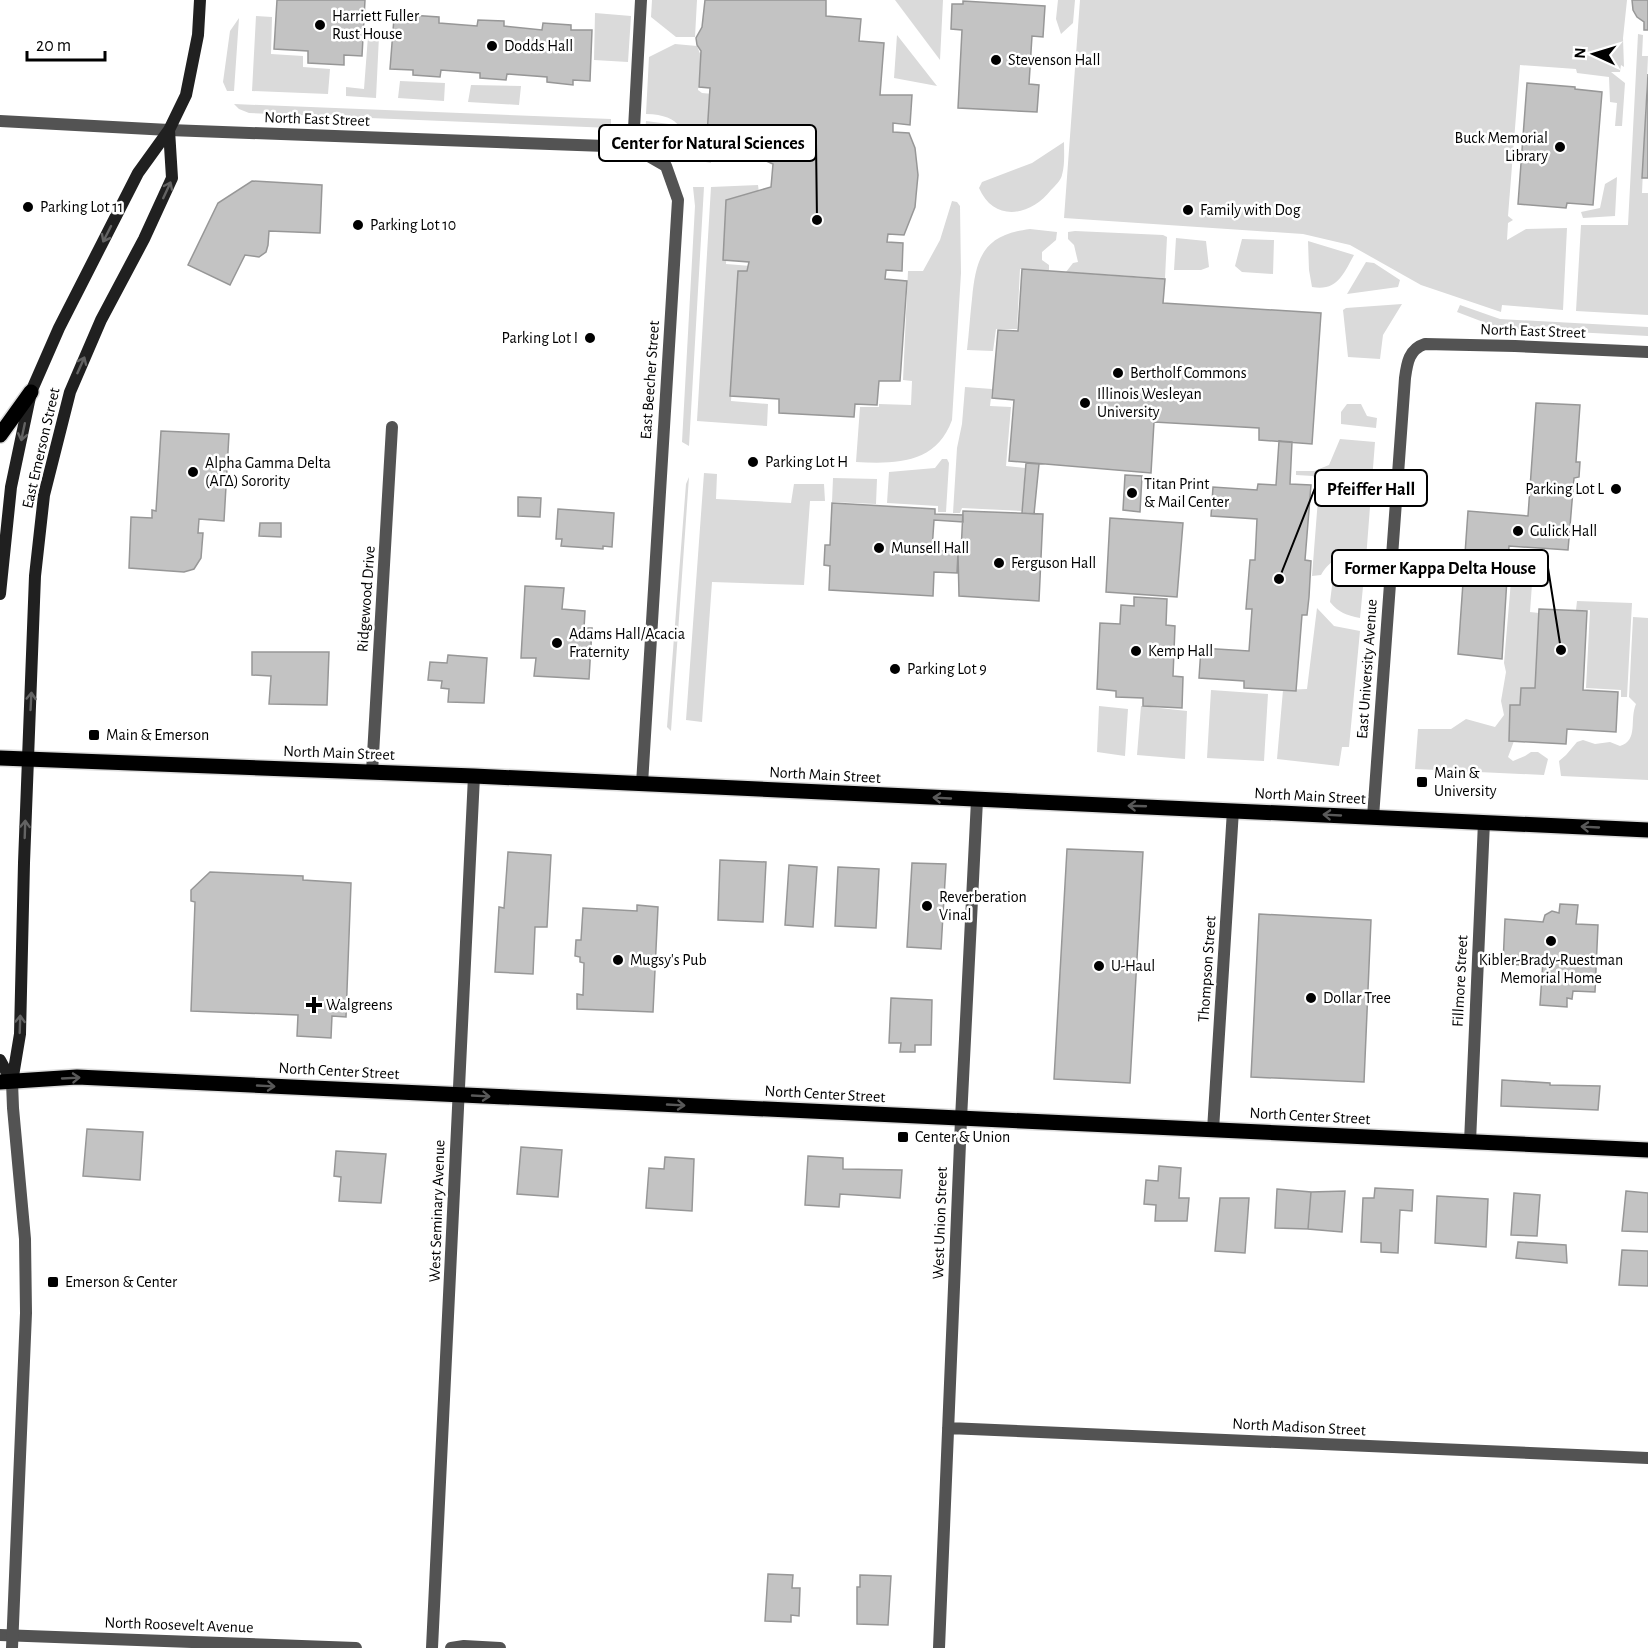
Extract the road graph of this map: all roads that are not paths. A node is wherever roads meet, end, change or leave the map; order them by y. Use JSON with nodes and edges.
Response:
{"nodes":[{"id":1,"x":200,"y":0,"type":"edge"},
{"id":2,"x":641,"y":0,"type":"edge"},
{"id":3,"x":0,"y":121,"type":"edge"},
{"id":4,"x":169,"y":130,"type":"junction"},
{"id":5,"x":633,"y":147,"type":"junction"},
{"id":6,"x":1416,"y":347,"type":"joint"},
{"id":7,"x":1648,"y":352,"type":"edge"},
{"id":8,"x":31,"y":392,"type":"junction"},
{"id":9,"x":392,"y":427,"type":"dead end"},
{"id":10,"x":0,"y":435,"type":"edge"},
{"id":11,"x":0,"y":594,"type":"edge"},
{"id":12,"x":0,"y":758,"type":"edge"},
{"id":13,"x":28,"y":759,"type":"junction"},
{"id":14,"x":372,"y":772,"type":"junction"},
{"id":15,"x":474,"y":776,"type":"junction"},
{"id":16,"x":642,"y":784,"type":"junction"},
{"id":17,"x":977,"y":800,"type":"junction"},
{"id":18,"x":1233,"y":810,"type":"junction"},
{"id":19,"x":1372,"y":817,"type":"junction"},
{"id":20,"x":1484,"y":822,"type":"junction"},
{"id":21,"x":1648,"y":830,"type":"edge"},
{"id":22,"x":0,"y":1060,"type":"edge"},
{"id":23,"x":6,"y":1082,"type":"edge"},
{"id":24,"x":458,"y":1095,"type":"junction"},
{"id":25,"x":961,"y":1119,"type":"junction"},
{"id":26,"x":1213,"y":1130,"type":"junction"},
{"id":27,"x":1470,"y":1142,"type":"junction"},
{"id":28,"x":1648,"y":1150,"type":"edge"},
{"id":29,"x":948,"y":1428,"type":"junction"},
{"id":30,"x":1648,"y":1458,"type":"edge"},
{"id":31,"x":8,"y":1639,"type":"edge"},
{"id":32,"x":356,"y":1648,"type":"edge"},
{"id":33,"x":432,"y":1648,"type":"edge"},
{"id":34,"x":451,"y":1648,"type":"edge"},
{"id":35,"x":500,"y":1648,"type":"edge"},
{"id":36,"x":939,"y":1648,"type":"edge"}],
"edges":[{"from":1,"to":4,"type":"main road","name":"East Emerson Street"},
{"from":2,"to":5,"type":"street"},
{"from":3,"to":4,"type":"street","name":"North East Street"},
{"from":4,"to":5,"type":"street","name":"North East Street"},
{"from":4,"to":8,"type":"main road","name":"East Emerson Street","one_way":true},
{"from":13,"to":4,"type":"main road","name":"East Emerson Street","one_way":true},
{"from":5,"to":16,"type":"street","name":"East Beecher Street"},
{"from":6,"to":7,"type":"street","name":"North East Street"},
{"from":6,"to":19,"type":"street","name":"East University Avenue"},
{"from":8,"to":10,"type":"main road"},
{"from":8,"to":11,"type":"main road","name":"East Emerson Street","one_way":true},
{"from":9,"to":14,"type":"street","name":"Ridgewood Drive"},
{"from":12,"to":13,"type":"main road","name":"North Main Street"},
{"from":13,"to":14,"type":"main road","name":"North Main Street"},
{"from":23,"to":13,"type":"main road","name":"East Emerson Street","one_way":true},
{"from":14,"to":15,"type":"main road","name":"North Main Street"},
{"from":15,"to":16,"type":"main road","name":"North Main Street"},
{"from":15,"to":24,"type":"street","name":"West Seminary Avenue"},
{"from":17,"to":16,"type":"main road","name":"North Main Street","one_way":true},
{"from":18,"to":17,"type":"main road","name":"North Main Street","one_way":true},
{"from":17,"to":25,"type":"street","name":"West Union Street"},
{"from":19,"to":18,"type":"main road","name":"North Main Street","one_way":true},
{"from":18,"to":26,"type":"street","name":"Thompson Street"},
{"from":19,"to":20,"type":"main road","name":"North Main Street"},
{"from":21,"to":20,"type":"main road","name":"North Main Street","one_way":true},
{"from":20,"to":27,"type":"street","name":"Fillmore Street"},
{"from":22,"to":23,"type":"main road"},
{"from":23,"to":24,"type":"main road","name":"North Center Street","one_way":true},
{"from":23,"to":31,"type":"street"},
{"from":24,"to":25,"type":"main road","name":"North Center Street","one_way":true},
{"from":24,"to":33,"type":"street","name":"West Seminary Avenue"},
{"from":25,"to":26,"type":"main road","name":"North Center Street"},
{"from":25,"to":29,"type":"street","name":"West Union Street"},
{"from":26,"to":27,"type":"main road","name":"North Center Street"},
{"from":27,"to":28,"type":"main road","name":"North Center Street"},
{"from":29,"to":30,"type":"street","name":"North Madison Street"},
{"from":29,"to":36,"type":"street","name":"West Union Street"},
{"from":31,"to":32,"type":"street","name":"North Roosevelt Avenue"},
{"from":34,"to":35,"type":"street"}]}
